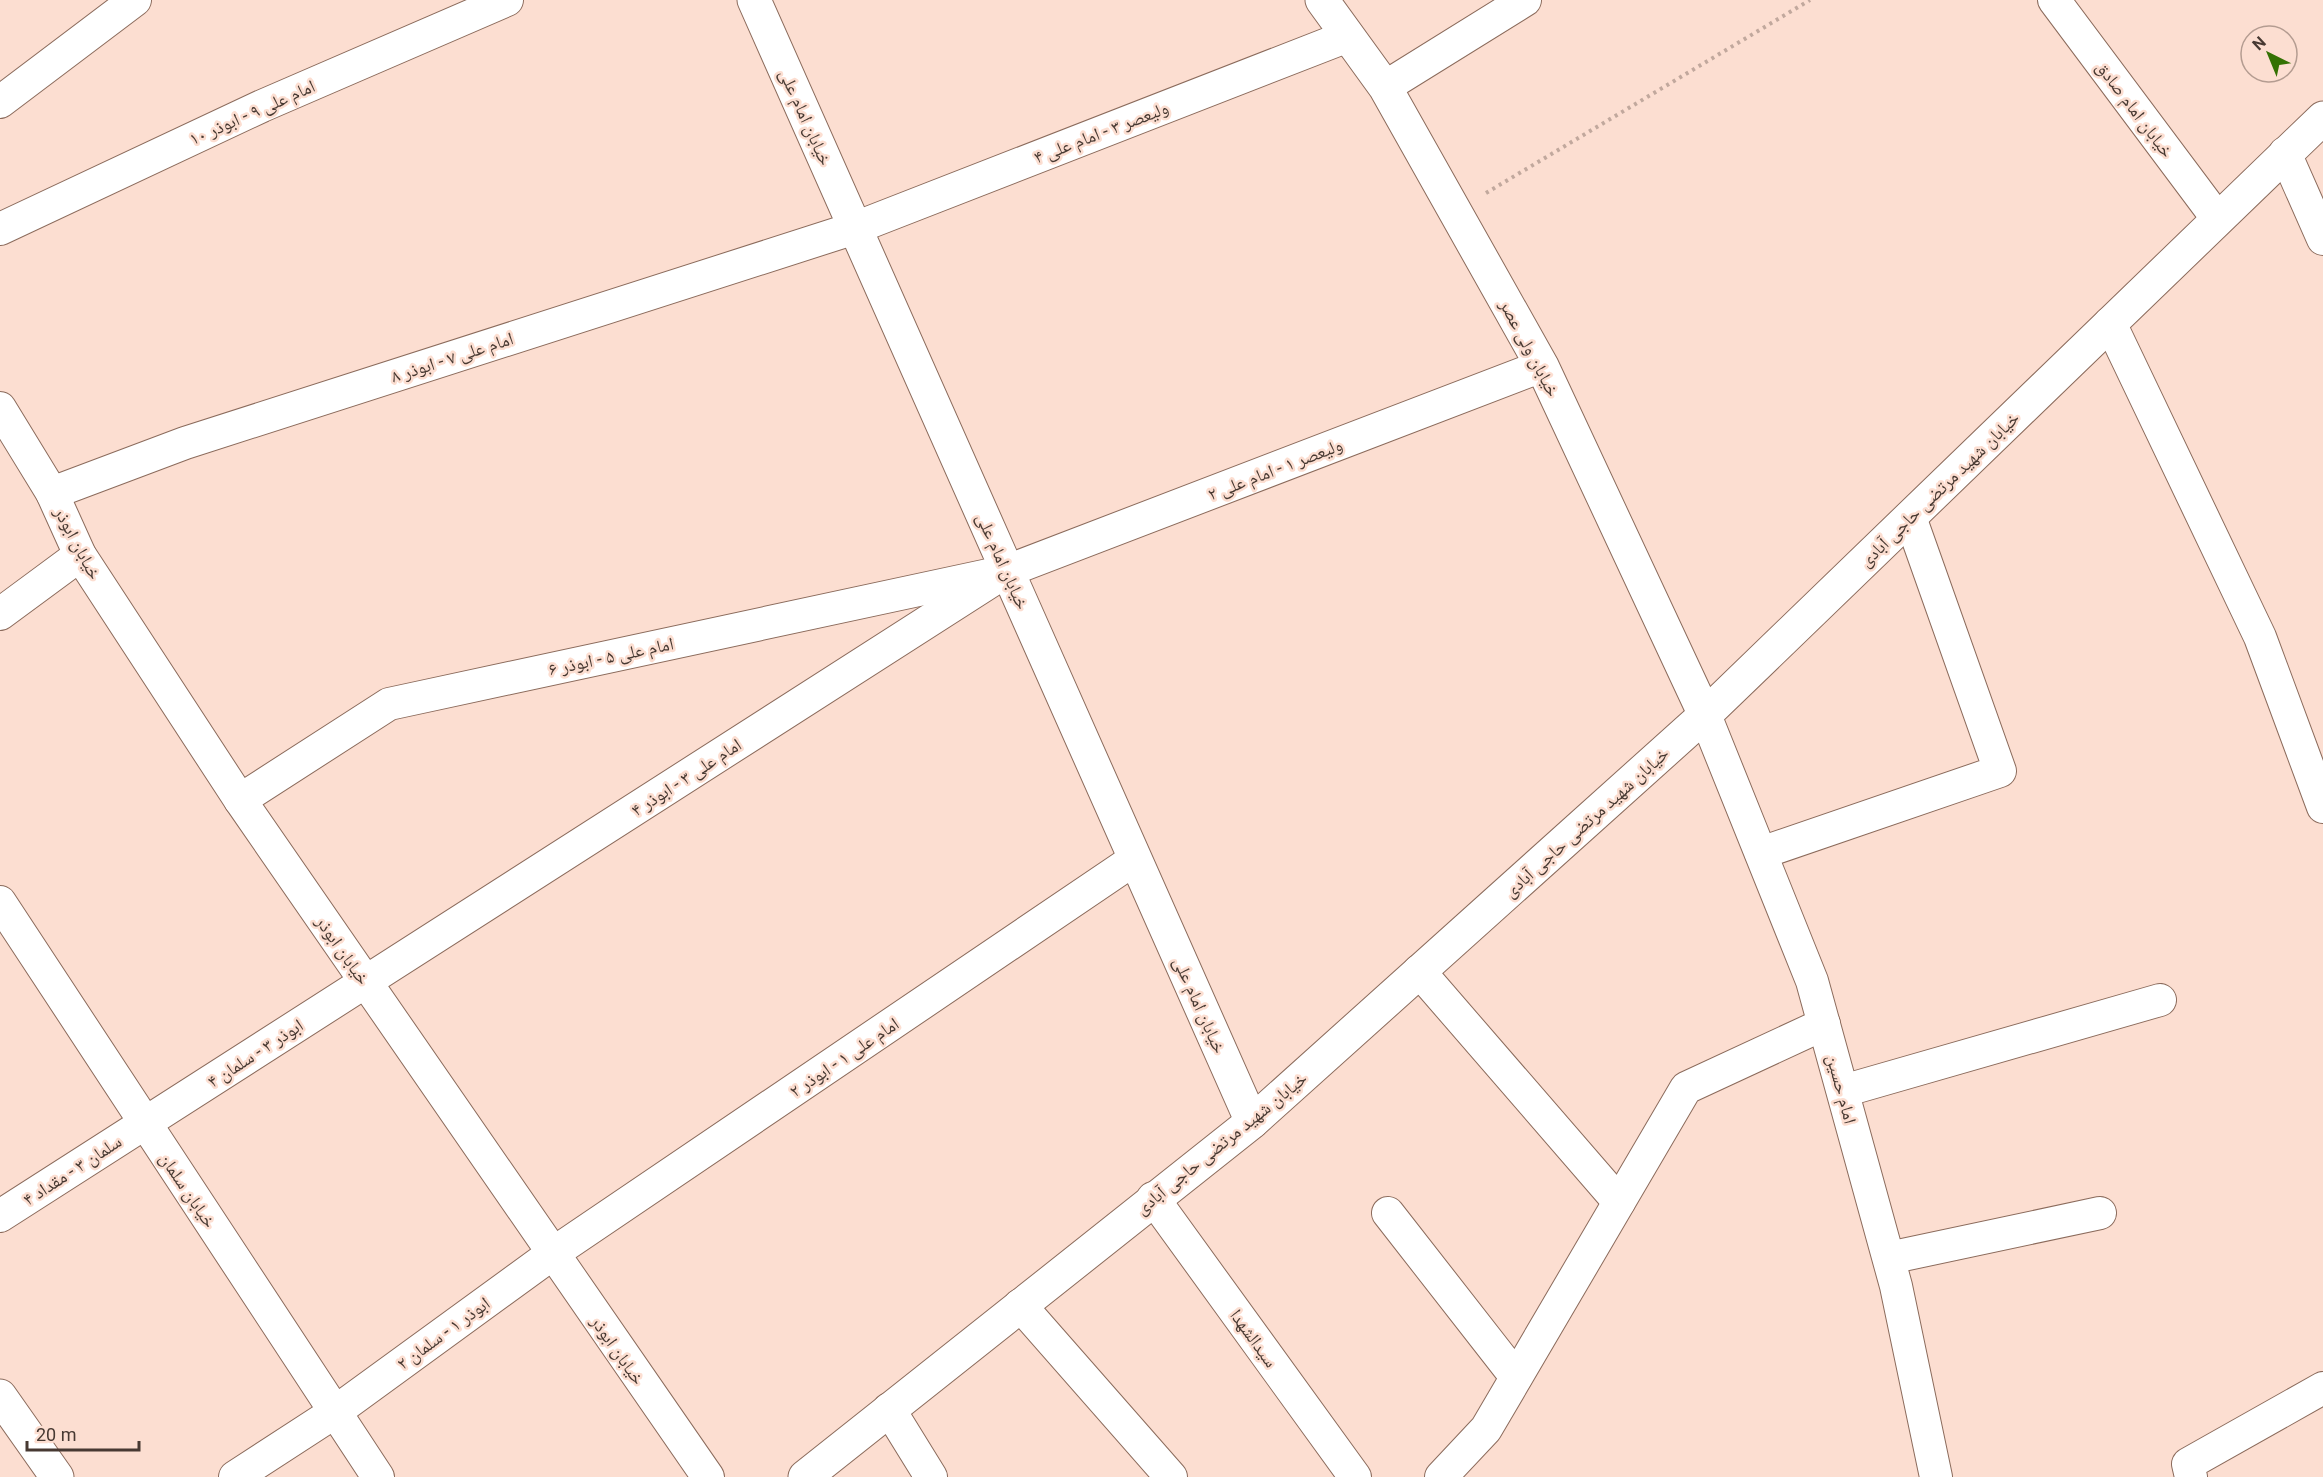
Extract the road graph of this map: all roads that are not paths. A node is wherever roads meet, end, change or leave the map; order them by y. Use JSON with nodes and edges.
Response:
{"nodes":[{"id":1,"x":135,"y":0,"type":"edge"},
{"id":2,"x":507,"y":0,"type":"edge"},
{"id":3,"x":754,"y":0,"type":"edge"},
{"id":4,"x":1322,"y":0,"type":"edge"},
{"id":5,"x":1525,"y":0,"type":"edge"},
{"id":6,"x":2063,"y":3,"type":"edge"},
{"id":7,"x":1348,"y":36,"type":"junction"},
{"id":8,"x":1385,"y":87,"type":"junction"},
{"id":9,"x":0,"y":102,"type":"edge"},
{"id":10,"x":2323,"y":118,"type":"edge"},
{"id":11,"x":2285,"y":153,"type":"junction"},
{"id":12,"x":2217,"y":218,"type":"junction"},
{"id":13,"x":855,"y":228,"type":"junction"},
{"id":14,"x":0,"y":229,"type":"edge"},
{"id":15,"x":2323,"y":239,"type":"edge"},
{"id":16,"x":2110,"y":323,"type":"junction"},
{"id":17,"x":1542,"y":366,"type":"junction"},
{"id":18,"x":0,"y":408,"type":"edge"},
{"id":19,"x":52,"y":493,"type":"junction"},
{"id":20,"x":1910,"y":517,"type":"junction"},
{"id":21,"x":80,"y":555,"type":"junction"},
{"id":22,"x":1007,"y":571,"type":"junction"},
{"id":23,"x":0,"y":614,"type":"edge"},
{"id":24,"x":1705,"y":715,"type":"junction"},
{"id":25,"x":240,"y":800,"type":"junction"},
{"id":26,"x":2323,"y":807,"type":"edge"},
{"id":27,"x":1761,"y":853,"type":"junction"},
{"id":28,"x":1135,"y":859,"type":"junction"},
{"id":29,"x":0,"y":902,"type":"edge"},
{"id":30,"x":1419,"y":972,"type":"junction"},
{"id":31,"x":365,"y":982,"type":"junction"},
{"id":32,"x":2160,"y":1000,"type":"dead end"},
{"id":33,"x":1824,"y":1024,"type":"junction"},
{"id":34,"x":1843,"y":1091,"type":"junction"},
{"id":35,"x":1252,"y":1122,"type":"junction"},
{"id":36,"x":144,"y":1124,"type":"junction"},
{"id":37,"x":1154,"y":1198,"type":"junction"},
{"id":38,"x":1619,"y":1202,"type":"junction"},
{"id":39,"x":1388,"y":1213,"type":"dead end"},
{"id":40,"x":2100,"y":1213,"type":"dead end"},
{"id":41,"x":0,"y":1216,"type":"edge"},
{"id":42,"x":552,"y":1254,"type":"junction"},
{"id":43,"x":1889,"y":1258,"type":"junction"},
{"id":44,"x":1020,"y":1305,"type":"junction"},
{"id":45,"x":1516,"y":1377,"type":"junction"},
{"id":46,"x":2323,"y":1388,"type":"edge"},
{"id":47,"x":0,"y":1396,"type":"edge"},
{"id":48,"x":889,"y":1409,"type":"junction"},
{"id":49,"x":335,"y":1412,"type":"junction"},
{"id":50,"x":57,"y":1477,"type":"edge"},
{"id":51,"x":235,"y":1477,"type":"edge"},
{"id":52,"x":378,"y":1477,"type":"edge"},
{"id":53,"x":708,"y":1477,"type":"edge"},
{"id":54,"x":805,"y":1477,"type":"edge"},
{"id":55,"x":931,"y":1477,"type":"edge"},
{"id":56,"x":1171,"y":1477,"type":"edge"},
{"id":57,"x":1355,"y":1477,"type":"edge"},
{"id":58,"x":1441,"y":1477,"type":"edge"},
{"id":59,"x":1936,"y":1477,"type":"edge"},
{"id":60,"x":2191,"y":1477,"type":"edge"}],
"edges":[{"from":1,"to":9,"type":"street"},
{"from":2,"to":14,"type":"street","name":"امام علی ۹ - ابوذر ۱۰"},
{"from":3,"to":13,"type":"street","name":"خیابان امام علی"},
{"from":4,"to":7,"type":"street","name":"خیابان ولی عصر"},
{"from":5,"to":8,"type":"street"},
{"from":6,"to":12,"type":"street","name":"خیابان امام صادق"},
{"from":7,"to":8,"type":"street","name":"خیابان ولی عصر"},
{"from":7,"to":13,"type":"street","name":"ولیعصر ۳ - امام علی ۴"},
{"from":8,"to":17,"type":"street","name":"خیابان ولی عصر"},
{"from":10,"to":11,"type":"street","name":"خیابان شهید مرتضی حاجی آبادی"},
{"from":11,"to":12,"type":"street","name":"خیابان شهید مرتضی حاجی آبادی"},
{"from":11,"to":15,"type":"street"},
{"from":12,"to":16,"type":"street","name":"خیابان شهید مرتضی حاجی آبادی"},
{"from":13,"to":19,"type":"street","name":"امام علی ۷ - ابوذر ۸"},
{"from":13,"to":22,"type":"street","name":"خیابان امام علی"},
{"from":16,"to":20,"type":"street","name":"خیابان شهید مرتضی حاجی آبادی"},
{"from":16,"to":26,"type":"street"},
{"from":17,"to":22,"type":"street","name":"ولیعصر ۱ - امام علی ۲"},
{"from":17,"to":24,"type":"street","name":"خیابان ولی عصر"},
{"from":18,"to":19,"type":"street","name":"خیابان ابوذر"},
{"from":19,"to":21,"type":"street","name":"خیابان ابوذر"},
{"from":20,"to":24,"type":"street","name":"خیابان شهید مرتضی حاجی آبادی"},
{"from":20,"to":27,"type":"street"},
{"from":21,"to":23,"type":"street"},
{"from":21,"to":25,"type":"street","name":"خیابان ابوذر"},
{"from":22,"to":25,"type":"street","name":"امام علی ۵ - ابوذر ۶"},
{"from":22,"to":28,"type":"street","name":"خیابان امام علی"},
{"from":22,"to":31,"type":"street","name":"امام علی ۳ - ابوذر ۴"},
{"from":24,"to":27,"type":"street","name":"امام حسین"},
{"from":24,"to":30,"type":"street","name":"خیابان شهید مرتضی حاجی آبادی"},
{"from":25,"to":31,"type":"street","name":"خیابان ابوذر"},
{"from":27,"to":33,"type":"street","name":"امام حسین"},
{"from":28,"to":35,"type":"street","name":"خیابان امام علی"},
{"from":28,"to":42,"type":"street","name":"امام علی ۱ - ابوذر ۲"},
{"from":29,"to":36,"type":"street","name":"خیابان سلمان"},
{"from":30,"to":35,"type":"street","name":"خیابان شهید مرتضی حاجی آبادی"},
{"from":30,"to":38,"type":"street"},
{"from":31,"to":36,"type":"street","name":"ابوذر ۳ - سلمان ۴"},
{"from":31,"to":42,"type":"street","name":"خیابان ابوذر"},
{"from":32,"to":34,"type":"street"},
{"from":33,"to":34,"type":"street","name":"امام حسین"},
{"from":33,"to":38,"type":"street"},
{"from":34,"to":43,"type":"street","name":"امام حسین"},
{"from":35,"to":37,"type":"street","name":"خیابان شهید مرتضی حاجی آبادی"},
{"from":36,"to":41,"type":"street","name":"سلمان ۳ - مقداد ۴"},
{"from":36,"to":49,"type":"street","name":"خیابان سلمان"},
{"from":37,"to":44,"type":"street","name":"خیابان شهید مرتضی حاجی آبادی"},
{"from":37,"to":57,"type":"street","name":"سیدالشهدا"},
{"from":38,"to":45,"type":"street"},
{"from":39,"to":45,"type":"street"},
{"from":40,"to":43,"type":"street"},
{"from":42,"to":49,"type":"street","name":"ابوذر ۱ - سلمان ۲"},
{"from":42,"to":53,"type":"street","name":"خیابان ابوذر"},
{"from":43,"to":59,"type":"street","name":"امام حسین"},
{"from":44,"to":48,"type":"street","name":"خیابان شهید مرتضی حاجی آبادی"},
{"from":44,"to":56,"type":"street"},
{"from":45,"to":58,"type":"street"},
{"from":46,"to":60,"type":"street"},
{"from":47,"to":50,"type":"street"},
{"from":48,"to":54,"type":"street","name":"خیابان شهید مرتضی حاجی آبادی"},
{"from":48,"to":55,"type":"street"},
{"from":49,"to":51,"type":"street","name":"ابوذر ۱ - سلمان ۲"},
{"from":49,"to":52,"type":"street","name":"خیابان سلمان"}]}
